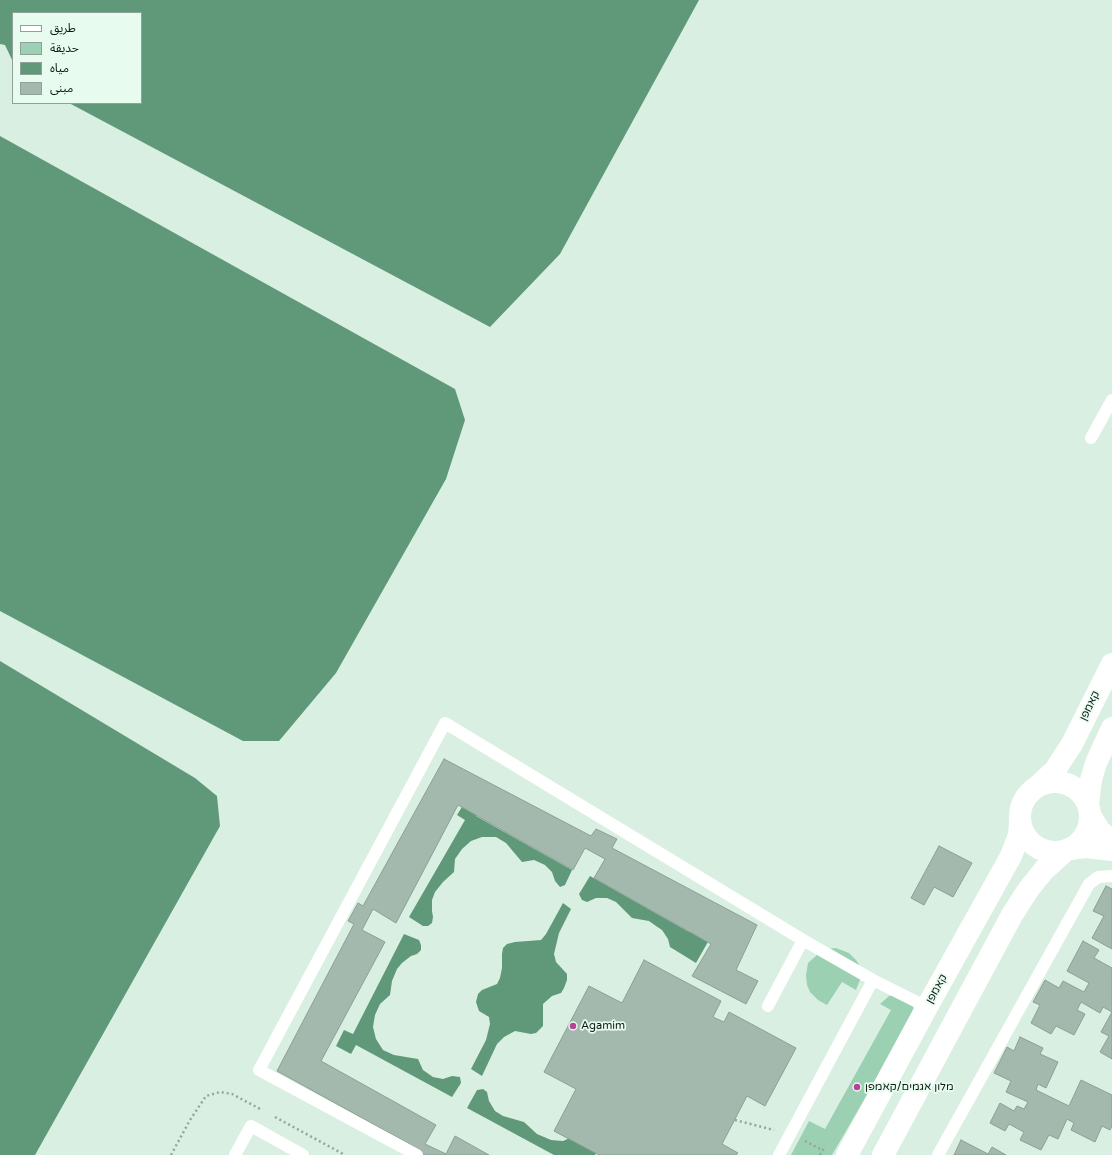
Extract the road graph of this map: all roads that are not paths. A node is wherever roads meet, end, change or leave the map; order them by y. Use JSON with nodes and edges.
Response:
{"nodes":[{"id":1,"x":1112,"y":400,"type":"edge"},
{"id":2,"x":1091,"y":438,"type":"dead end"},
{"id":3,"x":1112,"y":664,"type":"edge"},
{"id":4,"x":1112,"y":728,"type":"edge"},
{"id":5,"x":1039,"y":785,"type":"junction"},
{"id":6,"x":1089,"y":810,"type":"junction"},
{"id":7,"x":1020,"y":822,"type":"junction"},
{"id":8,"x":1112,"y":841,"type":"edge"},
{"id":9,"x":1067,"y":850,"type":"junction"},
{"id":10,"x":1112,"y":850,"type":"edge"},
{"id":11,"x":1112,"y":876,"type":"edge"},
{"id":12,"x":803,"y":940,"type":"junction"},
{"id":13,"x":873,"y":980,"type":"junction"},
{"id":14,"x":768,"y":1006,"type":"dead end"},
{"id":15,"x":927,"y":1007,"type":"junction"},
{"id":16,"x":235,"y":1155,"type":"edge"},
{"id":17,"x":303,"y":1155,"type":"edge"},
{"id":18,"x":417,"y":1155,"type":"edge"},
{"id":19,"x":779,"y":1155,"type":"edge"},
{"id":20,"x":847,"y":1155,"type":"edge"},
{"id":21,"x":883,"y":1155,"type":"edge"},
{"id":22,"x":938,"y":1155,"type":"edge"}],
"edges":[{"from":1,"to":2,"type":"lane"},
{"from":3,"to":5,"type":"street","name":"קאמפן"},
{"from":4,"to":6,"type":"street"},
{"from":5,"to":6,"type":"street"},
{"from":5,"to":7,"type":"street"},
{"from":6,"to":8,"type":"street"},
{"from":6,"to":9,"type":"street"},
{"from":7,"to":9,"type":"street"},
{"from":7,"to":15,"type":"street","name":"קאמפן"},
{"from":9,"to":10,"type":"street"},
{"from":9,"to":21,"type":"street"},
{"from":11,"to":22,"type":"lane"},
{"from":12,"to":13,"type":"lane"},
{"from":12,"to":14,"type":"lane"},
{"from":12,"to":18,"type":"lane"},
{"from":13,"to":15,"type":"lane"},
{"from":13,"to":19,"type":"lane"},
{"from":15,"to":20,"type":"street","name":"קאמפן"},
{"from":16,"to":17,"type":"lane"}]}
